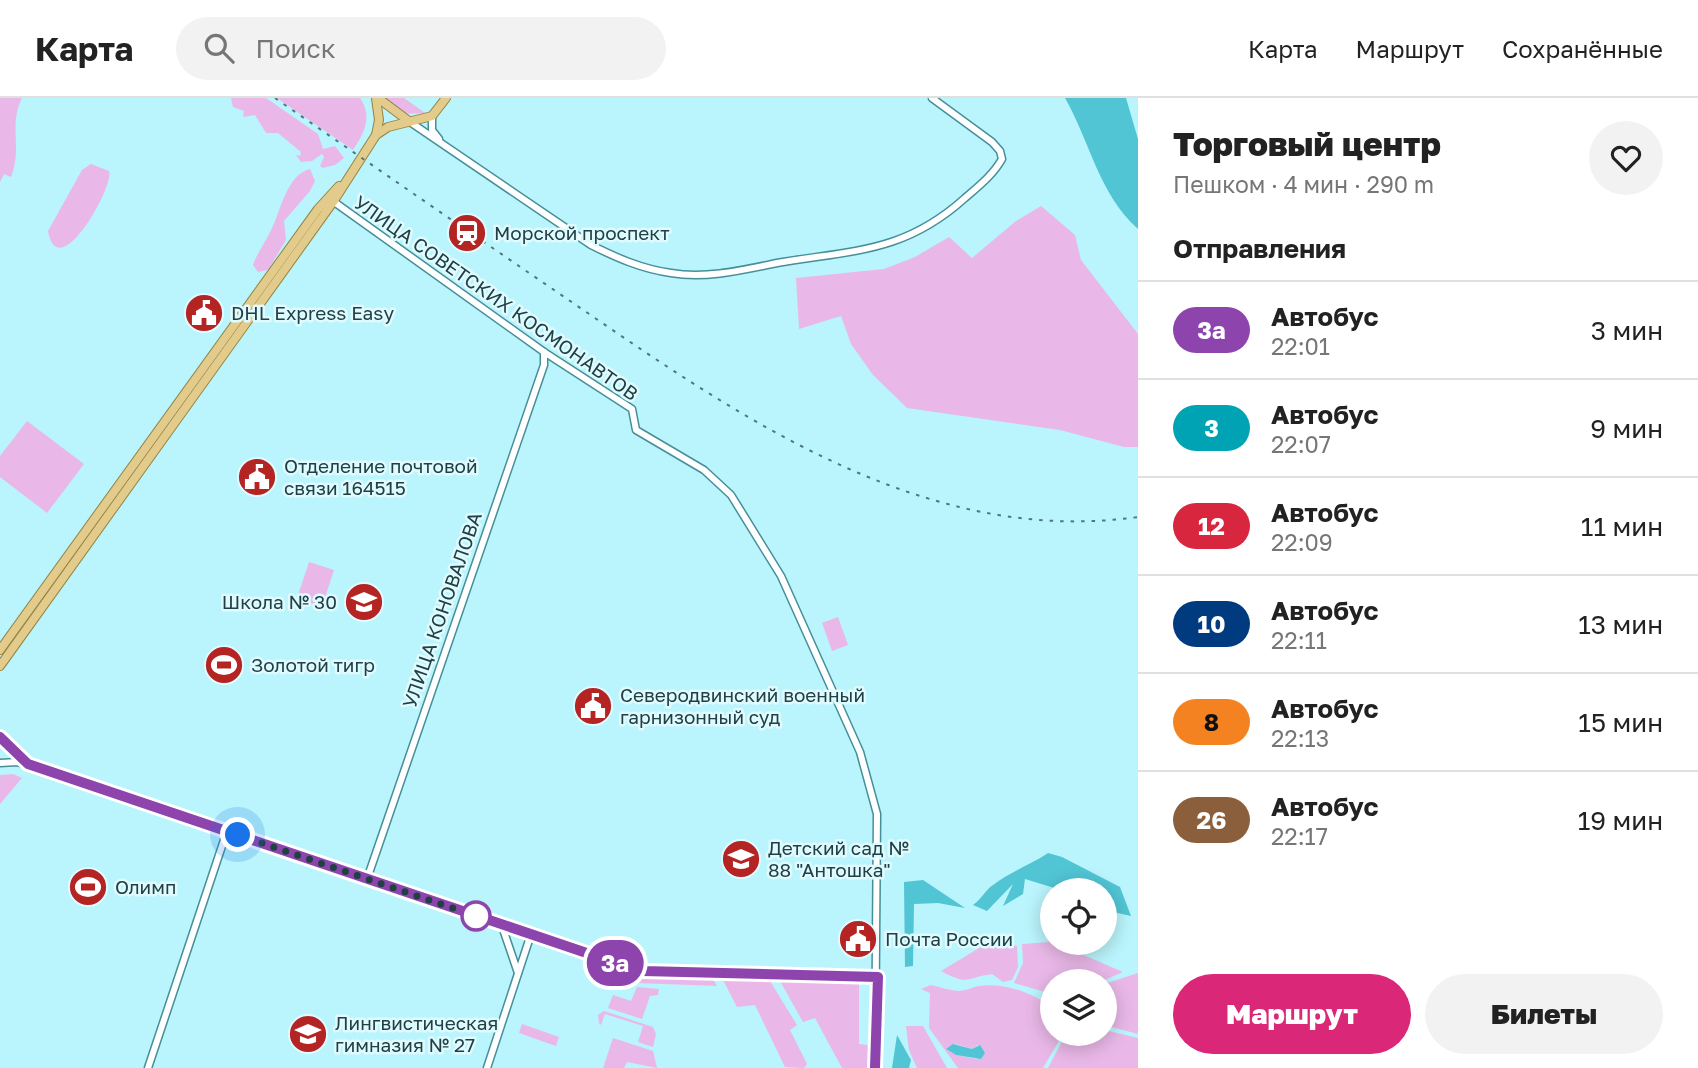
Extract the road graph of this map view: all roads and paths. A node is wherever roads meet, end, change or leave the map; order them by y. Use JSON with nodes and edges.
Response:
{"nodes":[{"id":1,"x":377,"y":98,"type":"edge"},
{"id":2,"x":446,"y":98,"type":"edge"},
{"id":3,"x":932,"y":98,"type":"edge"},
{"id":4,"x":432,"y":116,"type":"junction"},
{"id":5,"x":410,"y":122,"type":"junction"},
{"id":6,"x":376,"y":135,"type":"junction"},
{"id":7,"x":440,"y":141,"type":"junction"},
{"id":8,"x":330,"y":199,"type":"junction"},
{"id":9,"x":544,"y":352,"type":"junction"},
{"id":10,"x":4,"y":646,"type":"edge"},
{"id":11,"x":0,"y":666,"type":"edge"},
{"id":12,"x":0,"y":737,"type":"edge"},
{"id":13,"x":0,"y":763,"type":"edge"},
{"id":14,"x":28,"y":764,"type":"junction"},
{"id":15,"x":227,"y":831,"type":"junction"},
{"id":16,"x":367,"y":879,"type":"junction"},
{"id":17,"x":506,"y":926,"type":"junction"},
{"id":18,"x":531,"y":934,"type":"junction"},
{"id":19,"x":519,"y":974,"type":"junction"},
{"id":20,"x":878,"y":977,"type":"junction"},
{"id":21,"x":148,"y":1068,"type":"edge"},
{"id":22,"x":487,"y":1068,"type":"edge"},
{"id":23,"x":876,"y":1068,"type":"edge"}],
"edges":[{"from":1,"to":5,"type":"main road"},
{"from":1,"to":6,"type":"main road"},
{"from":2,"to":4,"type":"main road"},
{"from":3,"to":7,"type":"street"},
{"from":4,"to":5,"type":"main road"},
{"from":4,"to":7,"type":"street"},
{"from":5,"to":6,"type":"main road"},
{"from":5,"to":7,"type":"street"},
{"from":6,"to":8,"type":"main road"},
{"from":8,"to":9,"type":"street","name":"УЛИЦА СОВЕТСКИХ КОСМОНАВТОВ"},
{"from":8,"to":10,"type":"main road"},
{"from":9,"to":16,"type":"street","name":"УЛИЦА КОНОВАЛОВА"},
{"from":9,"to":20,"type":"street","name":"УЛИЦА СОВЕТСКИХ КОСМОНАВТОВ"},
{"from":10,"to":11,"type":"main road"},
{"from":12,"to":14,"type":"street"},
{"from":13,"to":14,"type":"street"},
{"from":14,"to":15,"type":"street"},
{"from":15,"to":16,"type":"street"},
{"from":15,"to":21,"type":"street"},
{"from":16,"to":17,"type":"street"},
{"from":17,"to":18,"type":"street"},
{"from":17,"to":19,"type":"street"},
{"from":18,"to":19,"type":"street"},
{"from":18,"to":20,"type":"street"},
{"from":19,"to":22,"type":"street"},
{"from":20,"to":23,"type":"street","name":"УЛИЦА СОВЕТСКИХ КОСМОНАВТОВ"}]}
